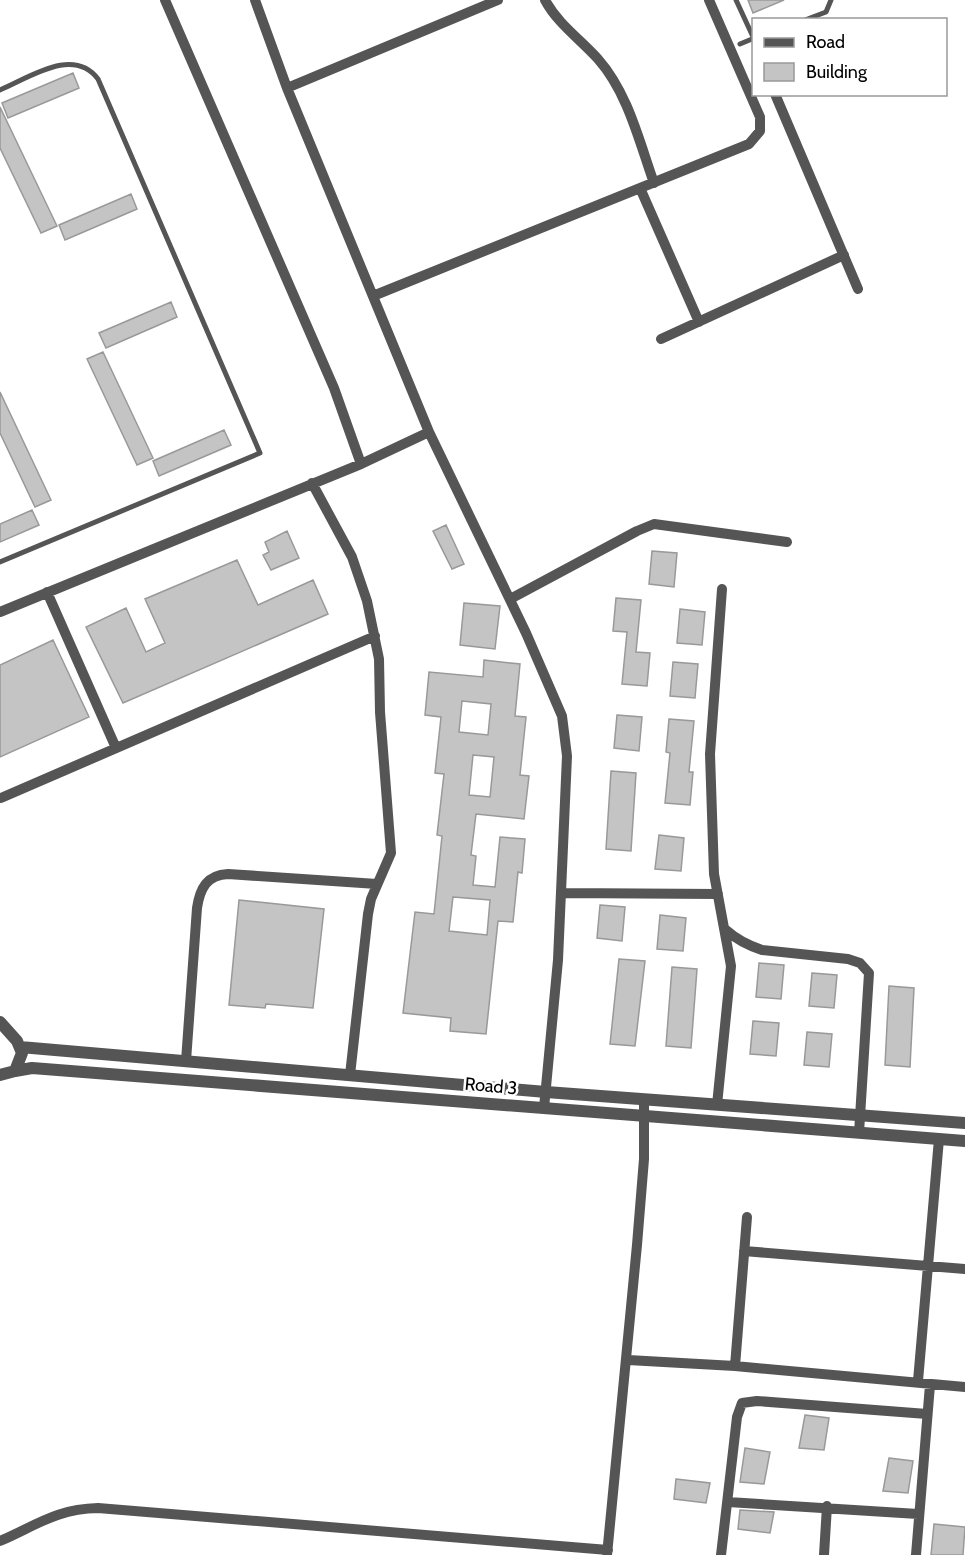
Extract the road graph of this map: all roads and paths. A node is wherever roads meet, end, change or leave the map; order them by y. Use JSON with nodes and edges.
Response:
{"nodes":[{"id":1,"x":165,"y":0,"type":"edge"},
{"id":2,"x":255,"y":0,"type":"edge"},
{"id":3,"x":498,"y":0,"type":"edge"},
{"id":4,"x":545,"y":0,"type":"edge"},
{"id":5,"x":709,"y":0,"type":"edge"},
{"id":6,"x":736,"y":0,"type":"edge"},
{"id":7,"x":831,"y":0,"type":"edge"},
{"id":8,"x":810,"y":18,"type":"edge"},
{"id":9,"x":752,"y":37,"type":"edge"},
{"id":10,"x":752,"y":39,"type":"edge"},
{"id":11,"x":735,"y":46,"type":"junction"},
{"id":12,"x":287,"y":88,"type":"junction"},
{"id":13,"x":0,"y":90,"type":"edge"},
{"id":14,"x":752,"y":94,"type":"edge"},
{"id":15,"x":753,"y":96,"type":"edge"},
{"id":16,"x":776,"y":96,"type":"edge"},
{"id":17,"x":654,"y":183,"type":"junction"},
{"id":18,"x":640,"y":188,"type":"junction"},
{"id":19,"x":844,"y":255,"type":"junction"},
{"id":20,"x":858,"y":289,"type":"dead end"},
{"id":21,"x":373,"y":296,"type":"junction"},
{"id":22,"x":699,"y":322,"type":"junction"},
{"id":23,"x":661,"y":339,"type":"dead end"},
{"id":24,"x":429,"y":432,"type":"junction"},
{"id":25,"x":361,"y":464,"type":"junction"},
{"id":26,"x":312,"y":483,"type":"junction"},
{"id":27,"x":787,"y":542,"type":"dead end"},
{"id":28,"x":0,"y":562,"type":"edge"},
{"id":29,"x":722,"y":589,"type":"dead end"},
{"id":30,"x":47,"y":592,"type":"junction"},
{"id":31,"x":510,"y":599,"type":"junction"},
{"id":32,"x":0,"y":612,"type":"edge"},
{"id":33,"x":375,"y":636,"type":"junction"},
{"id":34,"x":116,"y":748,"type":"junction"},
{"id":35,"x":1,"y":798,"type":"edge"},
{"id":36,"x":377,"y":884,"type":"junction"},
{"id":37,"x":561,"y":893,"type":"junction"},
{"id":38,"x":718,"y":894,"type":"junction"},
{"id":39,"x":725,"y":930,"type":"junction"},
{"id":40,"x":0,"y":1022,"type":"edge"},
{"id":41,"x":11,"y":1040,"type":"edge"},
{"id":42,"x":186,"y":1061,"type":"junction"},
{"id":43,"x":15,"y":1071,"type":"junction"},
{"id":44,"x":0,"y":1075,"type":"edge"},
{"id":45,"x":350,"y":1075,"type":"junction"},
{"id":46,"x":546,"y":1092,"type":"junction"},
{"id":47,"x":644,"y":1099,"type":"junction"},
{"id":48,"x":717,"y":1105,"type":"junction"},
{"id":49,"x":544,"y":1108,"type":"junction"},
{"id":50,"x":643,"y":1116,"type":"junction"},
{"id":51,"x":860,"y":1116,"type":"junction"},
{"id":52,"x":965,"y":1123,"type":"edge"},
{"id":53,"x":860,"y":1133,"type":"junction"},
{"id":54,"x":939,"y":1139,"type":"junction"},
{"id":55,"x":965,"y":1141,"type":"edge"},
{"id":56,"x":747,"y":1217,"type":"dead end"},
{"id":57,"x":744,"y":1251,"type":"junction"},
{"id":58,"x":927,"y":1266,"type":"junction"},
{"id":59,"x":965,"y":1269,"type":"edge"},
{"id":60,"x":628,"y":1360,"type":"junction"},
{"id":61,"x":735,"y":1366,"type":"junction"},
{"id":62,"x":918,"y":1381,"type":"junction"},
{"id":63,"x":930,"y":1384,"type":"junction"},
{"id":64,"x":965,"y":1387,"type":"edge"},
{"id":65,"x":927,"y":1414,"type":"junction"},
{"id":66,"x":728,"y":1502,"type":"junction"},
{"id":67,"x":827,"y":1506,"type":"junction"},
{"id":68,"x":918,"y":1514,"type":"junction"},
{"id":69,"x":0,"y":1541,"type":"edge"},
{"id":70,"x":607,"y":1552,"type":"edge"},
{"id":71,"x":722,"y":1555,"type":"edge"},
{"id":72,"x":824,"y":1555,"type":"edge"},
{"id":73,"x":916,"y":1555,"type":"edge"}],
"edges":[{"from":1,"to":25,"type":"street"},
{"from":2,"to":12,"type":"street"},
{"from":3,"to":12,"type":"street"},
{"from":4,"to":17,"type":"street"},
{"from":5,"to":11,"type":"street"},
{"from":6,"to":9,"type":"lane"},
{"from":7,"to":8,"type":"lane"},
{"from":10,"to":11,"type":"lane"},
{"from":11,"to":14,"type":"street"},
{"from":12,"to":21,"type":"street"},
{"from":13,"to":28,"type":"lane"},
{"from":15,"to":17,"type":"street"},
{"from":16,"to":19,"type":"street"},
{"from":17,"to":18,"type":"street"},
{"from":18,"to":21,"type":"street"},
{"from":18,"to":22,"type":"street"},
{"from":19,"to":20,"type":"street"},
{"from":19,"to":22,"type":"street"},
{"from":21,"to":24,"type":"street"},
{"from":22,"to":23,"type":"street"},
{"from":24,"to":25,"type":"street"},
{"from":24,"to":31,"type":"street"},
{"from":25,"to":26,"type":"street"},
{"from":26,"to":30,"type":"street"},
{"from":26,"to":33,"type":"street"},
{"from":27,"to":31,"type":"street"},
{"from":29,"to":38,"type":"street"},
{"from":30,"to":32,"type":"street"},
{"from":30,"to":34,"type":"street"},
{"from":31,"to":37,"type":"street"},
{"from":33,"to":34,"type":"street"},
{"from":33,"to":36,"type":"street"},
{"from":34,"to":35,"type":"street"},
{"from":36,"to":42,"type":"street"},
{"from":36,"to":45,"type":"street"},
{"from":37,"to":38,"type":"street"},
{"from":37,"to":46,"type":"street"},
{"from":38,"to":39,"type":"street"},
{"from":39,"to":48,"type":"street"},
{"from":39,"to":51,"type":"street"},
{"from":40,"to":41,"type":"street"},
{"from":41,"to":42,"type":"street","name":"Road 3"},
{"from":41,"to":43,"type":"street"},
{"from":42,"to":45,"type":"street","name":"Road 3"},
{"from":43,"to":44,"type":"street","name":"Road 3"},
{"from":43,"to":49,"type":"street","name":"Road 3"},
{"from":45,"to":46,"type":"street","name":"Road 3"},
{"from":46,"to":47,"type":"street","name":"Road 3"},
{"from":46,"to":49,"type":"street"},
{"from":47,"to":48,"type":"street","name":"Road 3"},
{"from":47,"to":50,"type":"street"},
{"from":48,"to":51,"type":"street","name":"Road 3"},
{"from":49,"to":50,"type":"street","name":"Road 3"},
{"from":50,"to":53,"type":"street","name":"Road 3"},
{"from":50,"to":60,"type":"street"},
{"from":51,"to":52,"type":"street","name":"Road 3"},
{"from":51,"to":53,"type":"street"},
{"from":53,"to":54,"type":"street","name":"Road 3"},
{"from":54,"to":55,"type":"street","name":"Road 3"},
{"from":54,"to":58,"type":"street"},
{"from":56,"to":57,"type":"street"},
{"from":57,"to":58,"type":"street"},
{"from":57,"to":61,"type":"street"},
{"from":58,"to":59,"type":"street"},
{"from":58,"to":62,"type":"street"},
{"from":60,"to":61,"type":"street"},
{"from":60,"to":70,"type":"street"},
{"from":61,"to":62,"type":"street"},
{"from":62,"to":63,"type":"street"},
{"from":63,"to":64,"type":"street"},
{"from":63,"to":65,"type":"street"},
{"from":65,"to":66,"type":"street"},
{"from":65,"to":68,"type":"street"},
{"from":66,"to":67,"type":"street"},
{"from":66,"to":71,"type":"street"},
{"from":67,"to":68,"type":"street"},
{"from":67,"to":72,"type":"street"},
{"from":68,"to":73,"type":"street"},
{"from":69,"to":70,"type":"street"}]}
